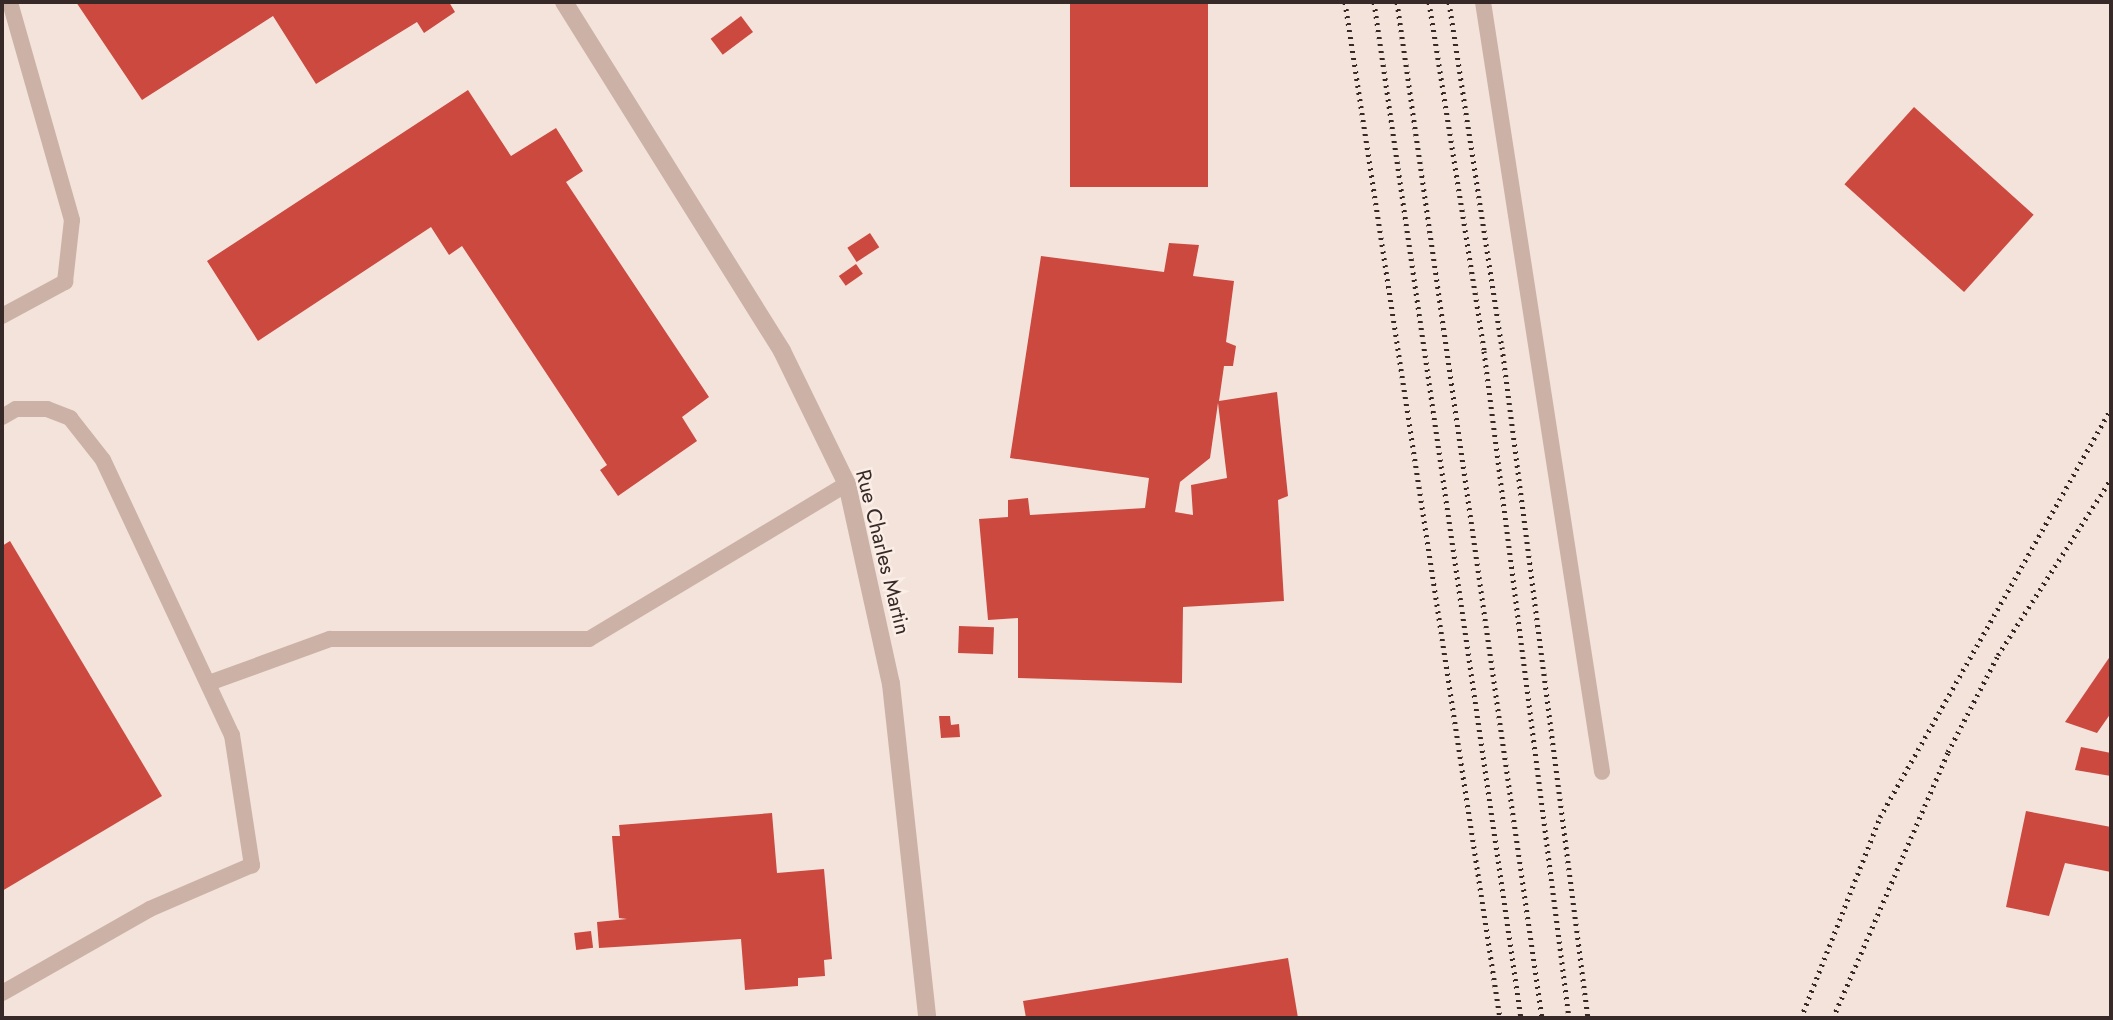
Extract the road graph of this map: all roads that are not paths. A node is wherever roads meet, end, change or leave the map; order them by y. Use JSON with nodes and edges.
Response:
{"nodes":[{"id":1,"x":10,"y":2,"type":"edge"},
{"id":2,"x":564,"y":2,"type":"edge"},
{"id":3,"x":1483,"y":2,"type":"edge"},
{"id":4,"x":2,"y":316,"type":"edge"},
{"id":5,"x":2,"y":417,"type":"edge"},
{"id":6,"x":847,"y":484,"type":"junction"},
{"id":7,"x":209,"y":683,"type":"junction"},
{"id":8,"x":1602,"y":772,"type":"dead end"},
{"id":9,"x":2,"y":993,"type":"edge"},
{"id":10,"x":927,"y":1018,"type":"edge"}],
"edges":[{"from":1,"to":4,"type":"lane"},
{"from":2,"to":6,"type":"street","name":"Rue Charles Martin"},
{"from":3,"to":8,"type":"lane"},
{"from":5,"to":7,"type":"lane"},
{"from":6,"to":7,"type":"lane"},
{"from":6,"to":10,"type":"street","name":"Rue Charles Martin"},
{"from":7,"to":9,"type":"lane"}]}
